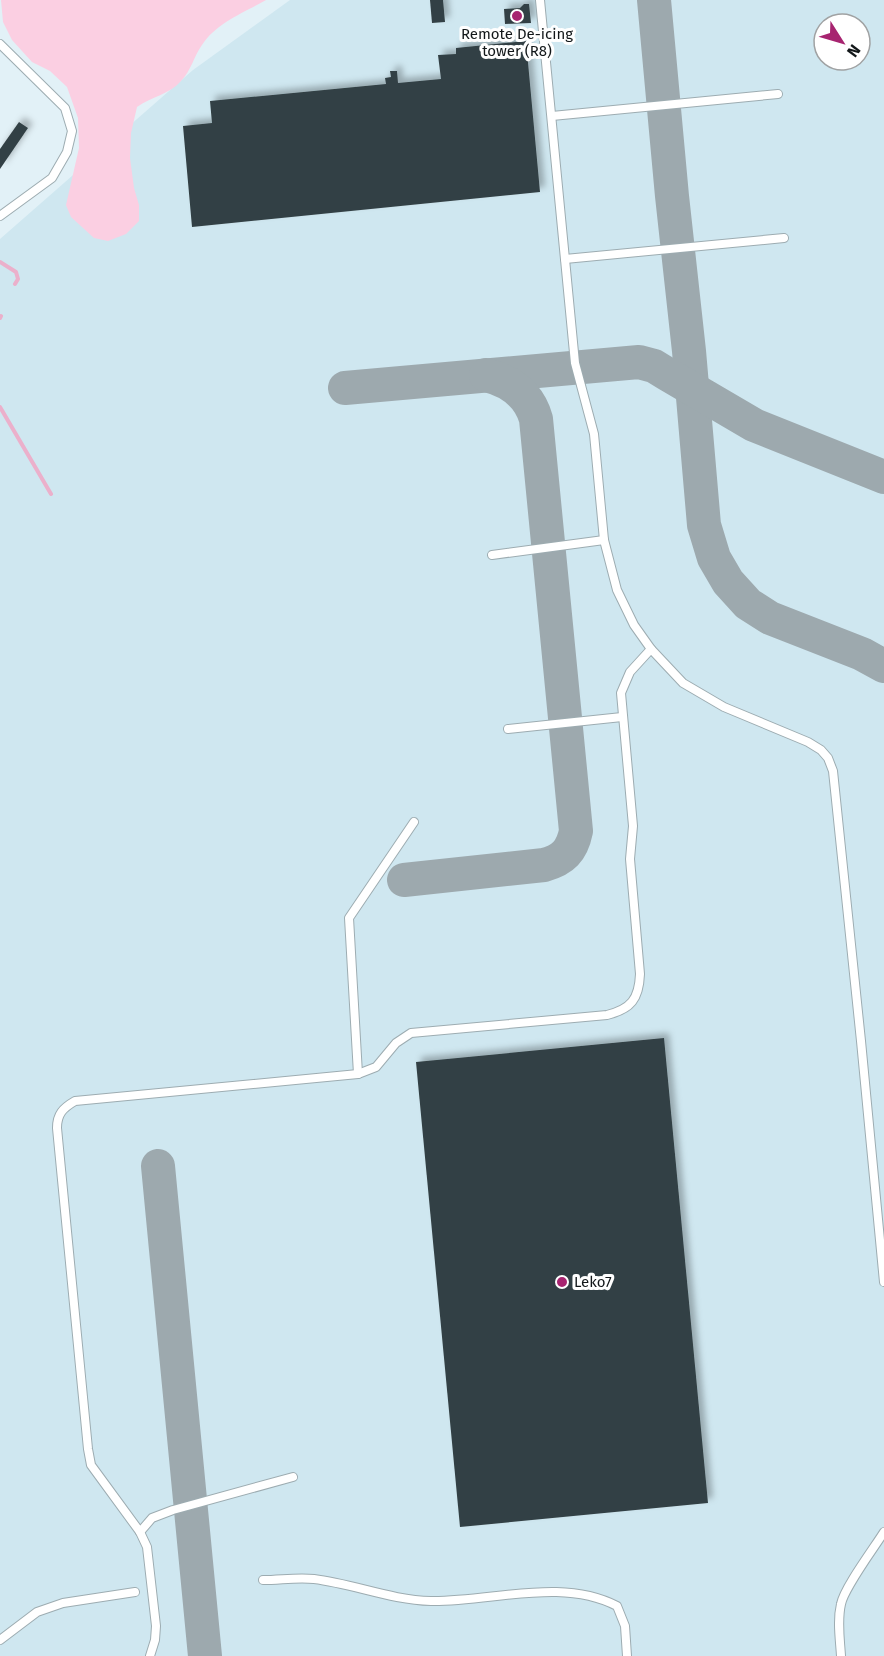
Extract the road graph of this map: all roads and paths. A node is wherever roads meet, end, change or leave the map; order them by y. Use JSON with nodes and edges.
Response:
{"nodes":[{"id":1,"x":540,"y":0,"type":"edge"},
{"id":2,"x":0,"y":44,"type":"edge"},
{"id":3,"x":778,"y":94,"type":"dead end"},
{"id":4,"x":552,"y":116,"type":"junction"},
{"id":5,"x":0,"y":216,"type":"edge"},
{"id":6,"x":784,"y":238,"type":"dead end"},
{"id":7,"x":565,"y":259,"type":"junction"},
{"id":8,"x":604,"y":540,"type":"junction"},
{"id":9,"x":492,"y":555,"type":"dead end"},
{"id":10,"x":651,"y":649,"type":"junction"},
{"id":11,"x":622,"y":717,"type":"junction"},
{"id":12,"x":508,"y":729,"type":"dead end"},
{"id":13,"x":414,"y":822,"type":"dead end"},
{"id":14,"x":358,"y":1074,"type":"junction"},
{"id":15,"x":884,"y":1282,"type":"edge"},
{"id":16,"x":293,"y":1477,"type":"dead end"},
{"id":17,"x":140,"y":1532,"type":"junction"},
{"id":18,"x":884,"y":1532,"type":"edge"},
{"id":19,"x":263,"y":1580,"type":"dead end"},
{"id":20,"x":135,"y":1592,"type":"dead end"},
{"id":21,"x":0,"y":1641,"type":"edge"},
{"id":22,"x":150,"y":1656,"type":"edge"},
{"id":23,"x":627,"y":1656,"type":"edge"},
{"id":24,"x":841,"y":1656,"type":"edge"}],
"edges":[{"from":1,"to":4,"type":"lane"},
{"from":2,"to":5,"type":"lane"},
{"from":3,"to":4,"type":"lane"},
{"from":4,"to":7,"type":"lane"},
{"from":6,"to":7,"type":"lane"},
{"from":7,"to":8,"type":"lane"},
{"from":8,"to":9,"type":"lane"},
{"from":8,"to":10,"type":"lane"},
{"from":10,"to":11,"type":"lane"},
{"from":10,"to":15,"type":"lane"},
{"from":11,"to":12,"type":"lane"},
{"from":11,"to":14,"type":"lane"},
{"from":13,"to":14,"type":"lane"},
{"from":14,"to":17,"type":"lane"},
{"from":16,"to":17,"type":"lane"},
{"from":17,"to":22,"type":"lane"},
{"from":18,"to":24,"type":"lane"},
{"from":19,"to":23,"type":"lane"},
{"from":20,"to":21,"type":"lane"}]}
